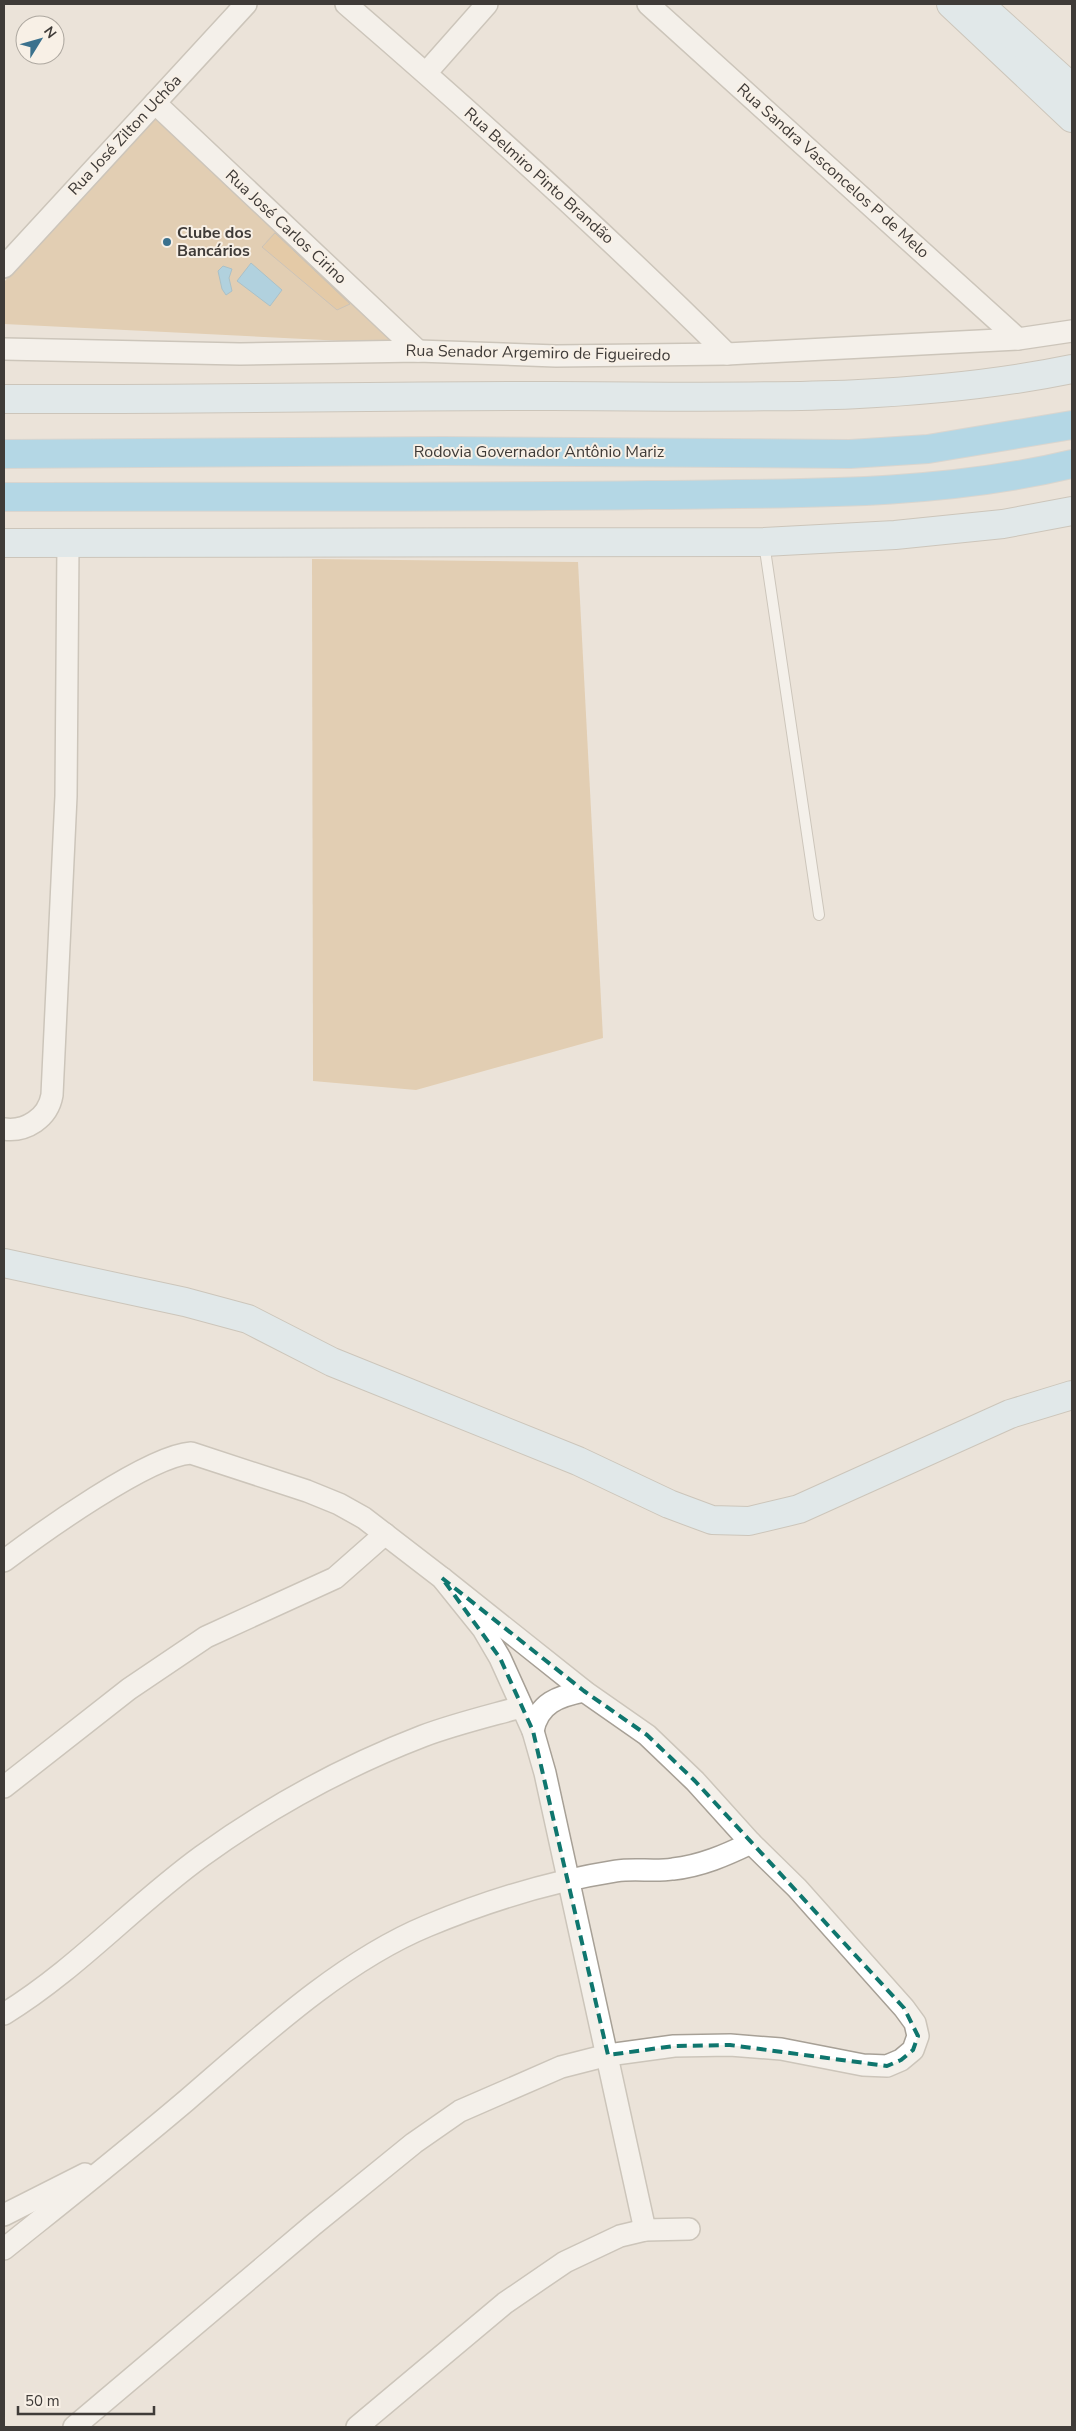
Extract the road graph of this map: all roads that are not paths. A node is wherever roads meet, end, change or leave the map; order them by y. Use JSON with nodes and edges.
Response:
{"nodes":[{"id":1,"x":246,"y":4,"type":"edge"},
{"id":2,"x":346,"y":4,"type":"edge"},
{"id":3,"x":486,"y":4,"type":"edge"},
{"id":4,"x":651,"y":4,"type":"edge"},
{"id":5,"x":959,"y":4,"type":"edge"},
{"id":6,"x":426,"y":73,"type":"junction"},
{"id":7,"x":1072,"y":88,"type":"edge"},
{"id":8,"x":155,"y":103,"type":"junction"},
{"id":9,"x":1072,"y":118,"type":"edge"},
{"id":10,"x":4,"y":267,"type":"edge"},
{"id":11,"x":1072,"y":331,"type":"edge"},
{"id":12,"x":1018,"y":339,"type":"junction"},
{"id":13,"x":4,"y":349,"type":"edge"},
{"id":14,"x":418,"y":351,"type":"junction"},
{"id":15,"x":727,"y":354,"type":"junction"},
{"id":16,"x":1072,"y":369,"type":"edge"},
{"id":17,"x":4,"y":399,"type":"edge"},
{"id":18,"x":1072,"y":425,"type":"edge"},
{"id":19,"x":4,"y":454,"type":"edge"},
{"id":20,"x":1072,"y":464,"type":"edge"},
{"id":21,"x":4,"y":497,"type":"edge"},
{"id":22,"x":1072,"y":511,"type":"edge"},
{"id":23,"x":764,"y":542,"type":"junction"},
{"id":24,"x":4,"y":544,"type":"edge"},
{"id":25,"x":68,"y":544,"type":"junction"},
{"id":26,"x":819,"y":915,"type":"dead end"},
{"id":27,"x":4,"y":1130,"type":"edge"},
{"id":28,"x":4,"y":1263,"type":"edge"},
{"id":29,"x":1072,"y":1395,"type":"edge"},
{"id":30,"x":385,"y":1534,"type":"junction"},
{"id":31,"x":4,"y":1561,"type":"edge"},
{"id":32,"x":442,"y":1578,"type":"junction"},
{"id":33,"x":584,"y":1691,"type":"junction"},
{"id":34,"x":521,"y":1707,"type":"junction"},
{"id":35,"x":533,"y":1731,"type":"junction"},
{"id":36,"x":4,"y":1787,"type":"edge"},
{"id":37,"x":751,"y":1843,"type":"junction"},
{"id":38,"x":570,"y":1880,"type":"junction"},
{"id":39,"x":4,"y":2014,"type":"edge"},
{"id":40,"x":608,"y":2055,"type":"junction"},
{"id":41,"x":121,"y":2156,"type":"junction"},
{"id":42,"x":4,"y":2215,"type":"edge"},
{"id":43,"x":689,"y":2229,"type":"dead end"},
{"id":44,"x":645,"y":2230,"type":"junction"},
{"id":45,"x":4,"y":2250,"type":"edge"},
{"id":46,"x":74,"y":2427,"type":"edge"},
{"id":47,"x":357,"y":2427,"type":"edge"}],
"edges":[{"from":1,"to":8,"type":"street","name":"Rua José Zilton Uchôa"},
{"from":2,"to":6,"type":"street","name":"Rua Belmiro Pinto Brandão"},
{"from":3,"to":6,"type":"street"},
{"from":4,"to":12,"type":"street","name":"Rua Sandra Vasconcelos P de Melo"},
{"from":5,"to":7,"type":"street"},
{"from":5,"to":9,"type":"street"},
{"from":6,"to":15,"type":"street","name":"Rua Belmiro Pinto Brandão"},
{"from":8,"to":10,"type":"street","name":"Rua José Zilton Uchôa"},
{"from":8,"to":14,"type":"street","name":"Rua José Carlos Cirino"},
{"from":11,"to":12,"type":"street","name":"Rua Senador Argemiro de Figueiredo"},
{"from":12,"to":15,"type":"street","name":"Rua Senador Argemiro de Figueiredo"},
{"from":13,"to":14,"type":"street","name":"Rua Senador Argemiro de Figueiredo"},
{"from":14,"to":15,"type":"street","name":"Rua Senador Argemiro de Figueiredo"},
{"from":16,"to":17,"type":"street"},
{"from":18,"to":19,"type":"highway","name":"Rodovia Governador Antônio Mariz"},
{"from":20,"to":21,"type":"highway"},
{"from":22,"to":23,"type":"street"},
{"from":23,"to":25,"type":"street"},
{"from":23,"to":26,"type":"lane"},
{"from":24,"to":25,"type":"street"},
{"from":25,"to":27,"type":"street"},
{"from":28,"to":29,"type":"street"},
{"from":30,"to":31,"type":"street"},
{"from":30,"to":32,"type":"street"},
{"from":30,"to":36,"type":"street"},
{"from":32,"to":33,"type":"street"},
{"from":32,"to":34,"type":"street"},
{"from":33,"to":35,"type":"street"},
{"from":33,"to":37,"type":"street"},
{"from":34,"to":35,"type":"street"},
{"from":34,"to":39,"type":"street"},
{"from":35,"to":38,"type":"street"},
{"from":37,"to":38,"type":"street"},
{"from":37,"to":40,"type":"street"},
{"from":38,"to":40,"type":"street"},
{"from":38,"to":41,"type":"street"},
{"from":40,"to":44,"type":"street"},
{"from":40,"to":46,"type":"street"},
{"from":41,"to":42,"type":"street"},
{"from":41,"to":45,"type":"street"},
{"from":43,"to":44,"type":"street"},
{"from":44,"to":47,"type":"street"}]}
